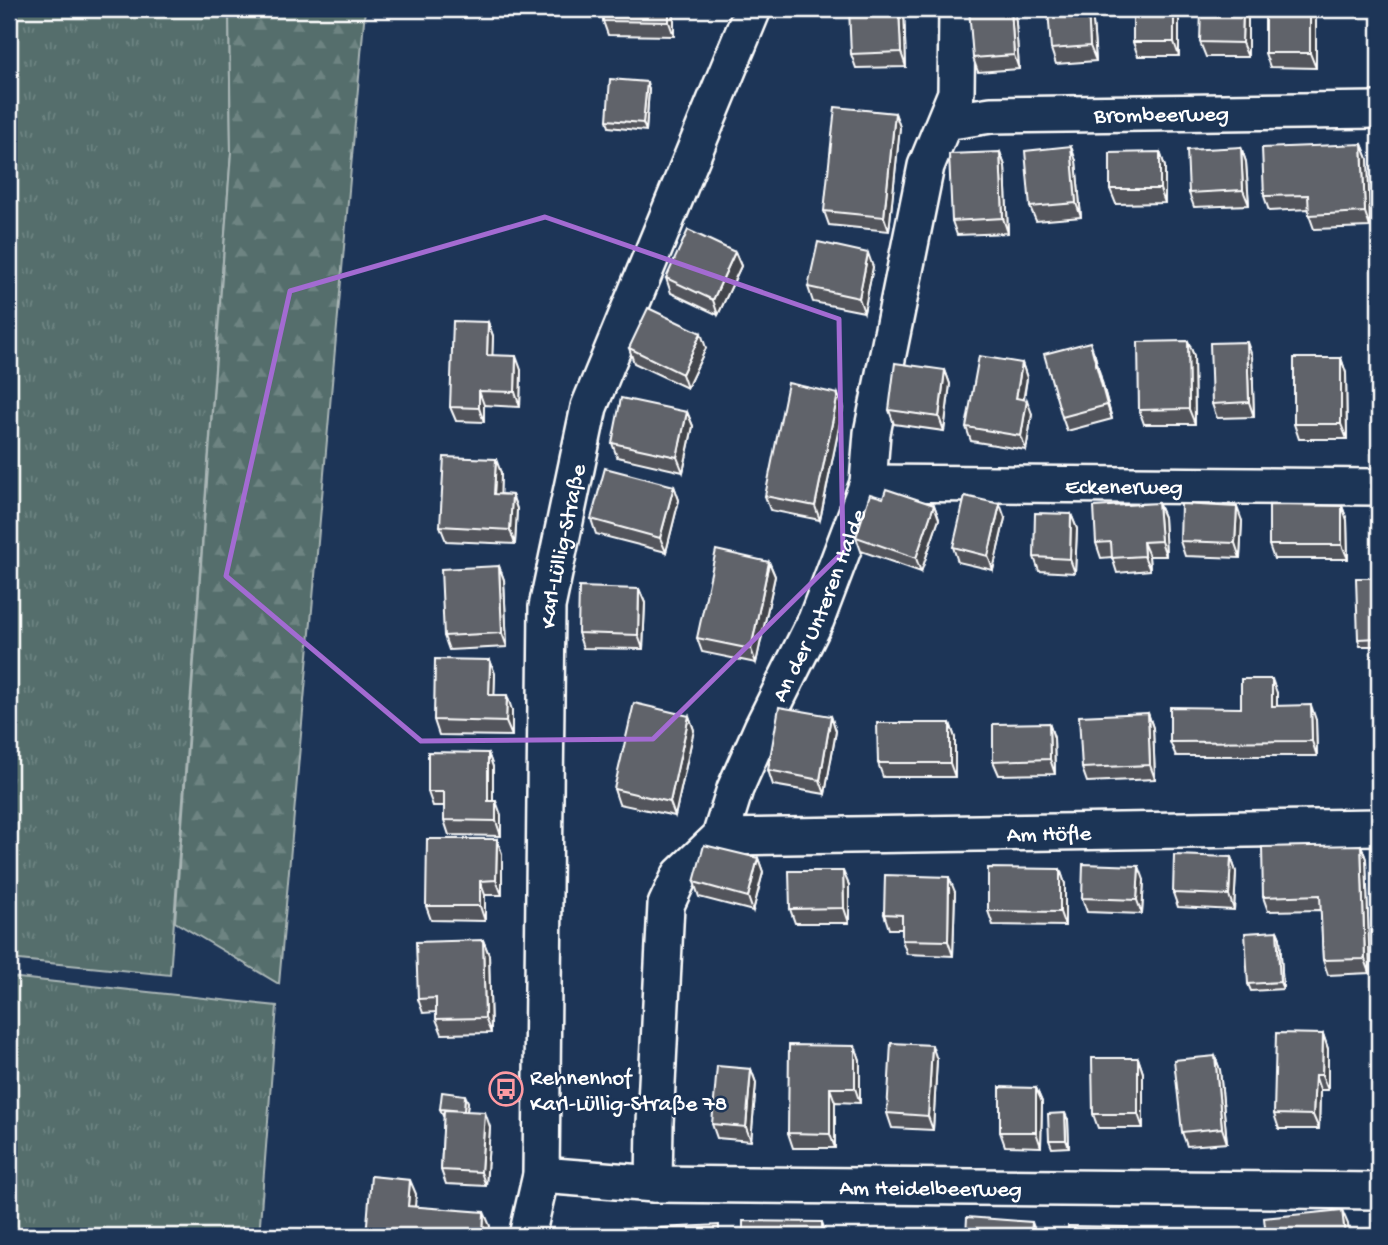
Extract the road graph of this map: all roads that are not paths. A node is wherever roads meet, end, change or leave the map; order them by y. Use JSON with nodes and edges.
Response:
{"nodes":[{"id":1,"x":753,"y":9,"type":"edge"},
{"id":2,"x":957,"y":9,"type":"edge"},
{"id":3,"x":1379,"y":110,"type":"edge"},
{"id":4,"x":945,"y":122,"type":"junction"},
{"id":5,"x":868,"y":482,"type":"junction"},
{"id":6,"x":1379,"y":487,"type":"edge"},
{"id":7,"x":1379,"y":827,"type":"edge"},
{"id":8,"x":720,"y":837,"type":"junction"},
{"id":9,"x":541,"y":1175,"type":"junction"},
{"id":10,"x":654,"y":1184,"type":"junction"},
{"id":11,"x":1379,"y":1191,"type":"edge"},
{"id":12,"x":527,"y":1236,"type":"edge"}],
"edges":[{"from":1,"to":9,"type":"street","name":"Karl-Lüllig-Straße"},
{"from":2,"to":4,"type":"street","name":"An der Unteren Halde"},
{"from":3,"to":4,"type":"street","name":"Brombeerweg"},
{"from":4,"to":5,"type":"street","name":"An der Unteren Halde"},
{"from":5,"to":6,"type":"street","name":"Eckenerweg"},
{"from":5,"to":8,"type":"street","name":"An der Unteren Halde"},
{"from":7,"to":8,"type":"street","name":"Am Höfle"},
{"from":8,"to":10,"type":"street","name":"An der Unteren Halde"},
{"from":9,"to":10,"type":"street","name":"Am Heidelbeerweg"},
{"from":9,"to":12,"type":"street"},
{"from":10,"to":11,"type":"street","name":"Am Heidelbeerweg"}]}
